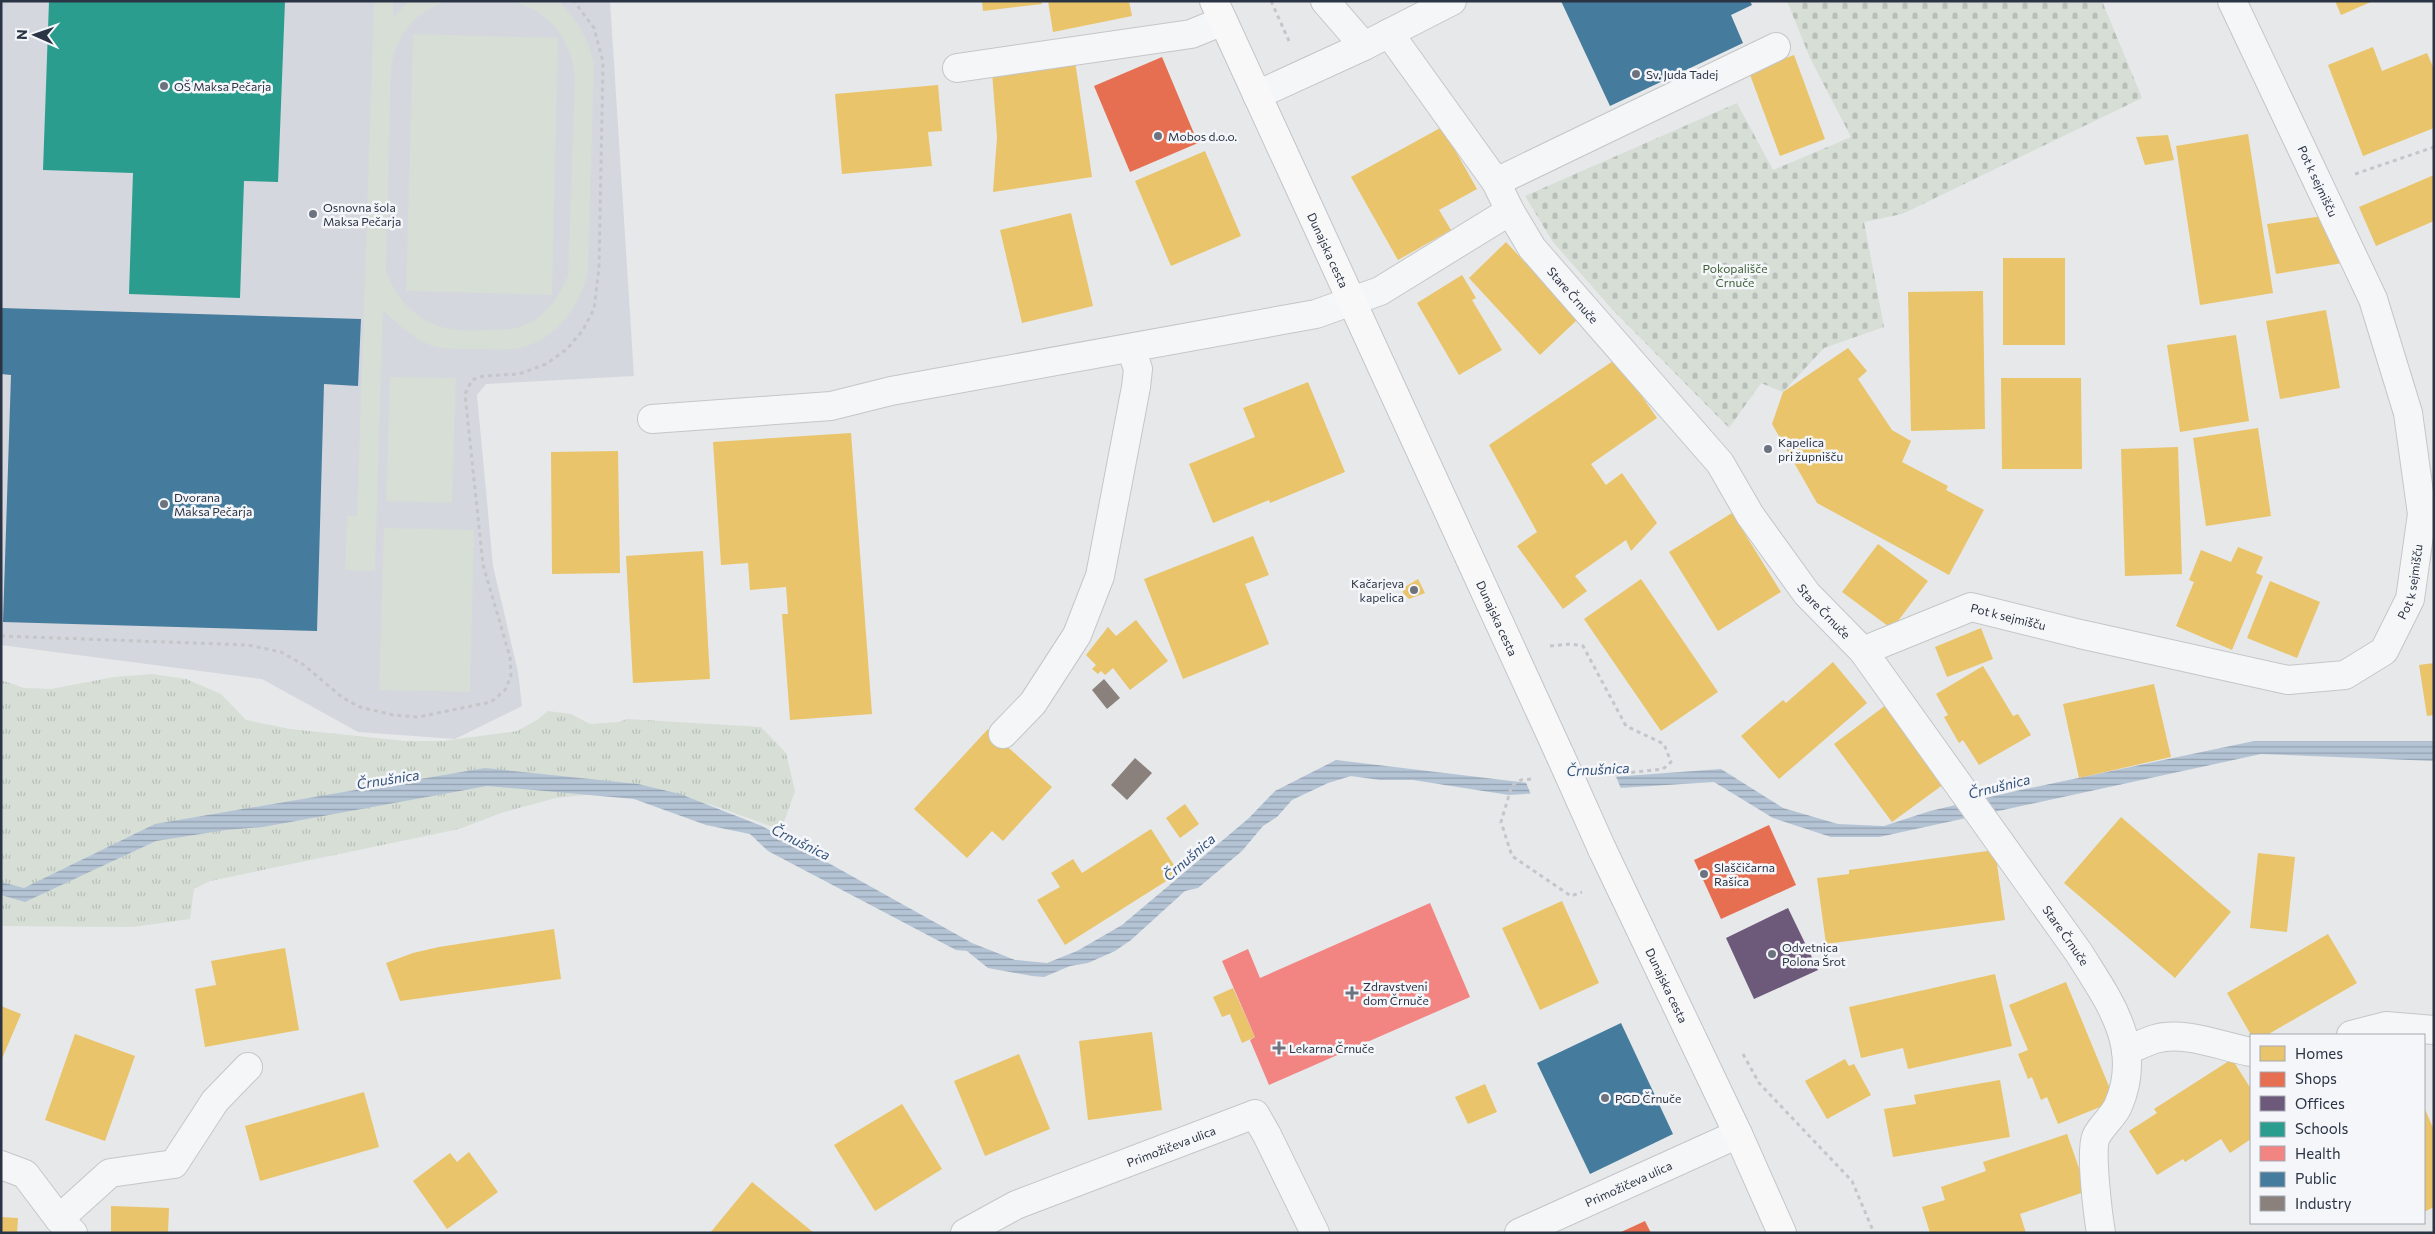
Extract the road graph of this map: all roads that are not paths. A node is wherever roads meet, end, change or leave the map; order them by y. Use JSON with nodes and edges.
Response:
{"nodes":[{"id":1,"x":1325,"y":1,"type":"edge"},
{"id":2,"x":1452,"y":1,"type":"edge"},
{"id":3,"x":2232,"y":1,"type":"edge"},
{"id":4,"x":1219,"y":11,"type":"edge"},
{"id":5,"x":1390,"y":33,"type":"junction"},
{"id":6,"x":1364,"y":46,"type":"junction"},
{"id":7,"x":1776,"y":47,"type":"dead end"},
{"id":8,"x":957,"y":68,"type":"dead end"},
{"id":9,"x":1258,"y":95,"type":"junction"},
{"id":10,"x":1496,"y":182,"type":"junction"},
{"id":11,"x":1510,"y":211,"type":"junction"},
{"id":12,"x":1350,"y":300,"type":"junction"},
{"id":13,"x":1131,"y":348,"type":"junction"},
{"id":14,"x":652,"y":419,"type":"dead end"},
{"id":15,"x":1863,"y":651,"type":"junction"},
{"id":16,"x":1003,"y":734,"type":"dead end"},
{"id":17,"x":2434,"y":1030,"type":"edge"},
{"id":18,"x":2355,"y":1034,"type":"edge"},
{"id":19,"x":2126,"y":1051,"type":"junction"},
{"id":20,"x":2250,"y":1052,"type":"edge"},
{"id":21,"x":248,"y":1067,"type":"dead end"},
{"id":22,"x":1738,"y":1134,"type":"junction"},
{"id":23,"x":1,"y":1165,"type":"edge"},
{"id":24,"x":66,"y":1226,"type":"edge"},
{"id":25,"x":965,"y":1233,"type":"edge"},
{"id":26,"x":1315,"y":1233,"type":"edge"},
{"id":27,"x":1519,"y":1233,"type":"edge"},
{"id":28,"x":1782,"y":1233,"type":"edge"},
{"id":29,"x":2101,"y":1233,"type":"edge"}],
"edges":[{"from":1,"to":6,"type":"street"},
{"from":2,"to":5,"type":"street"},
{"from":3,"to":15,"type":"street","name":"Pot k sejmišču"},
{"from":4,"to":8,"type":"street"},
{"from":4,"to":9,"type":"main road","name":"Dunajska cesta"},
{"from":5,"to":6,"type":"street"},
{"from":5,"to":10,"type":"street","name":"Stare Črnuče"},
{"from":6,"to":9,"type":"street"},
{"from":7,"to":10,"type":"street"},
{"from":9,"to":12,"type":"main road","name":"Dunajska cesta"},
{"from":10,"to":11,"type":"street","name":"Stare Črnuče"},
{"from":11,"to":12,"type":"street"},
{"from":11,"to":15,"type":"street","name":"Stare Črnuče"},
{"from":12,"to":13,"type":"street"},
{"from":12,"to":22,"type":"main road","name":"Dunajska cesta","bridge":true},
{"from":13,"to":14,"type":"street"},
{"from":13,"to":16,"type":"street"},
{"from":15,"to":19,"type":"street","name":"Stare Črnuče"},
{"from":17,"to":18,"type":"street"},
{"from":19,"to":20,"type":"street"},
{"from":19,"to":29,"type":"street","name":"Stare Črnuče"},
{"from":21,"to":24,"type":"street"},
{"from":22,"to":27,"type":"street","name":"Primožičeva ulica"},
{"from":22,"to":28,"type":"main road","name":"Dunajska cesta"},
{"from":23,"to":24,"type":"street"},
{"from":25,"to":26,"type":"street","name":"Primožičeva ulica"}]}
